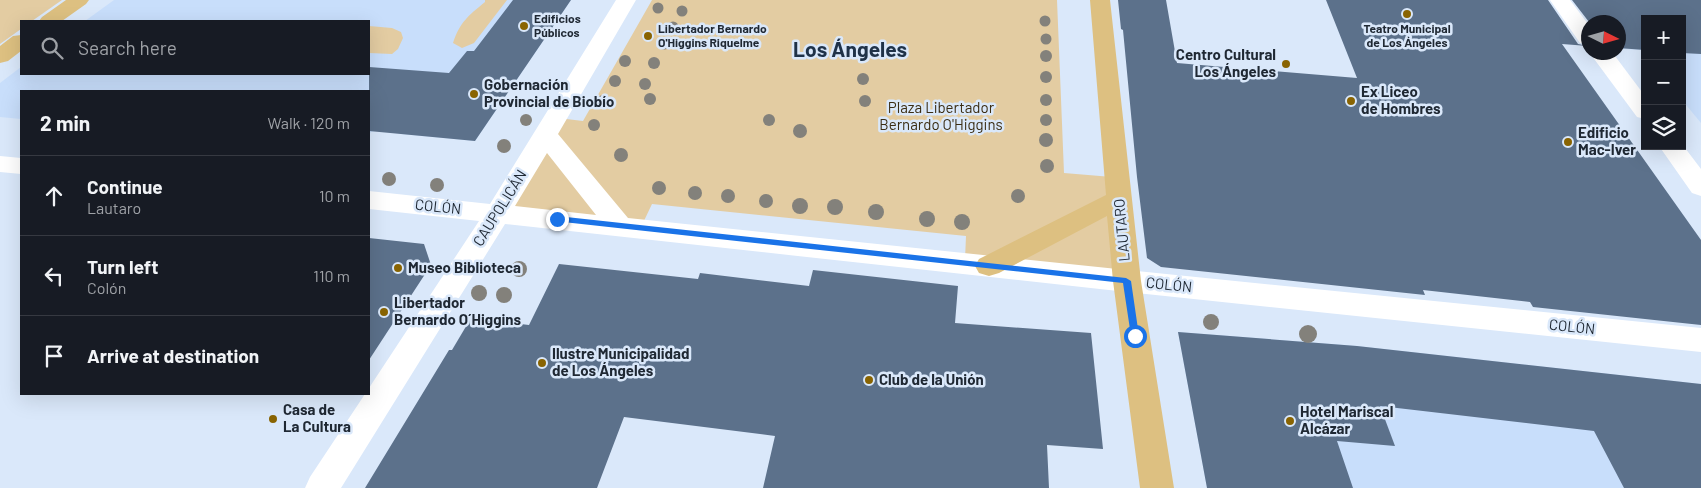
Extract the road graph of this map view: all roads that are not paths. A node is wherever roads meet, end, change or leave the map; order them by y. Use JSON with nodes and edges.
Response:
{"nodes":[{"id":1,"x":79,"y":0,"type":"edge"},
{"id":2,"x":626,"y":0,"type":"edge"},
{"id":3,"x":1100,"y":0,"type":"edge"},
{"id":4,"x":1560,"y":0,"type":"edge"},
{"id":5,"x":50,"y":20,"type":"edge"},
{"id":6,"x":1581,"y":28,"type":"edge"},
{"id":7,"x":20,"y":42,"type":"edge"},
{"id":8,"x":0,"y":56,"type":"edge"},
{"id":9,"x":1606,"y":60,"type":"edge"},
{"id":10,"x":1641,"y":107,"type":"edge"},
{"id":11,"x":545,"y":134,"type":"junction"},
{"id":12,"x":1674,"y":150,"type":"edge"},
{"id":13,"x":0,"y":164,"type":"edge"},
{"id":14,"x":20,"y":166,"type":"edge"},
{"id":15,"x":1701,"y":187,"type":"edge"},
{"id":16,"x":1119,"y":199,"type":"junction"},
{"id":17,"x":370,"y":200,"type":"edge"},
{"id":18,"x":498,"y":213,"type":"junction"},
{"id":19,"x":619,"y":226,"type":"junction"},
{"id":20,"x":989,"y":266,"type":"junction"},
{"id":21,"x":1126,"y":281,"type":"junction"},
{"id":22,"x":1701,"y":340,"type":"edge"},
{"id":23,"x":322,"y":488,"type":"edge"},
{"id":24,"x":1157,"y":488,"type":"edge"}],
"edges":[{"from":1,"to":5,"type":"main road"},
{"from":2,"to":11,"type":"street","name":"CAUPOLICÁN"},
{"from":3,"to":16,"type":"main road","name":"LAUTARO"},
{"from":4,"to":6,"type":"street"},
{"from":7,"to":8,"type":"main road"},
{"from":9,"to":10,"type":"street"},
{"from":11,"to":18,"type":"street","name":"CAUPOLICÁN"},
{"from":11,"to":19,"type":"street"},
{"from":12,"to":15,"type":"street"},
{"from":13,"to":14,"type":"street"},
{"from":16,"to":20,"type":"main road"},
{"from":16,"to":21,"type":"main road","name":"LAUTARO"},
{"from":17,"to":18,"type":"street","name":"COLÓN"},
{"from":18,"to":19,"type":"street","name":"COLÓN"},
{"from":18,"to":23,"type":"street","name":"CAUPOLICÁN"},
{"from":19,"to":20,"type":"street","name":"COLÓN"},
{"from":20,"to":21,"type":"street","name":"COLÓN"},
{"from":21,"to":22,"type":"street","name":"COLÓN"},
{"from":21,"to":24,"type":"main road","name":"LAUTARO"}]}
